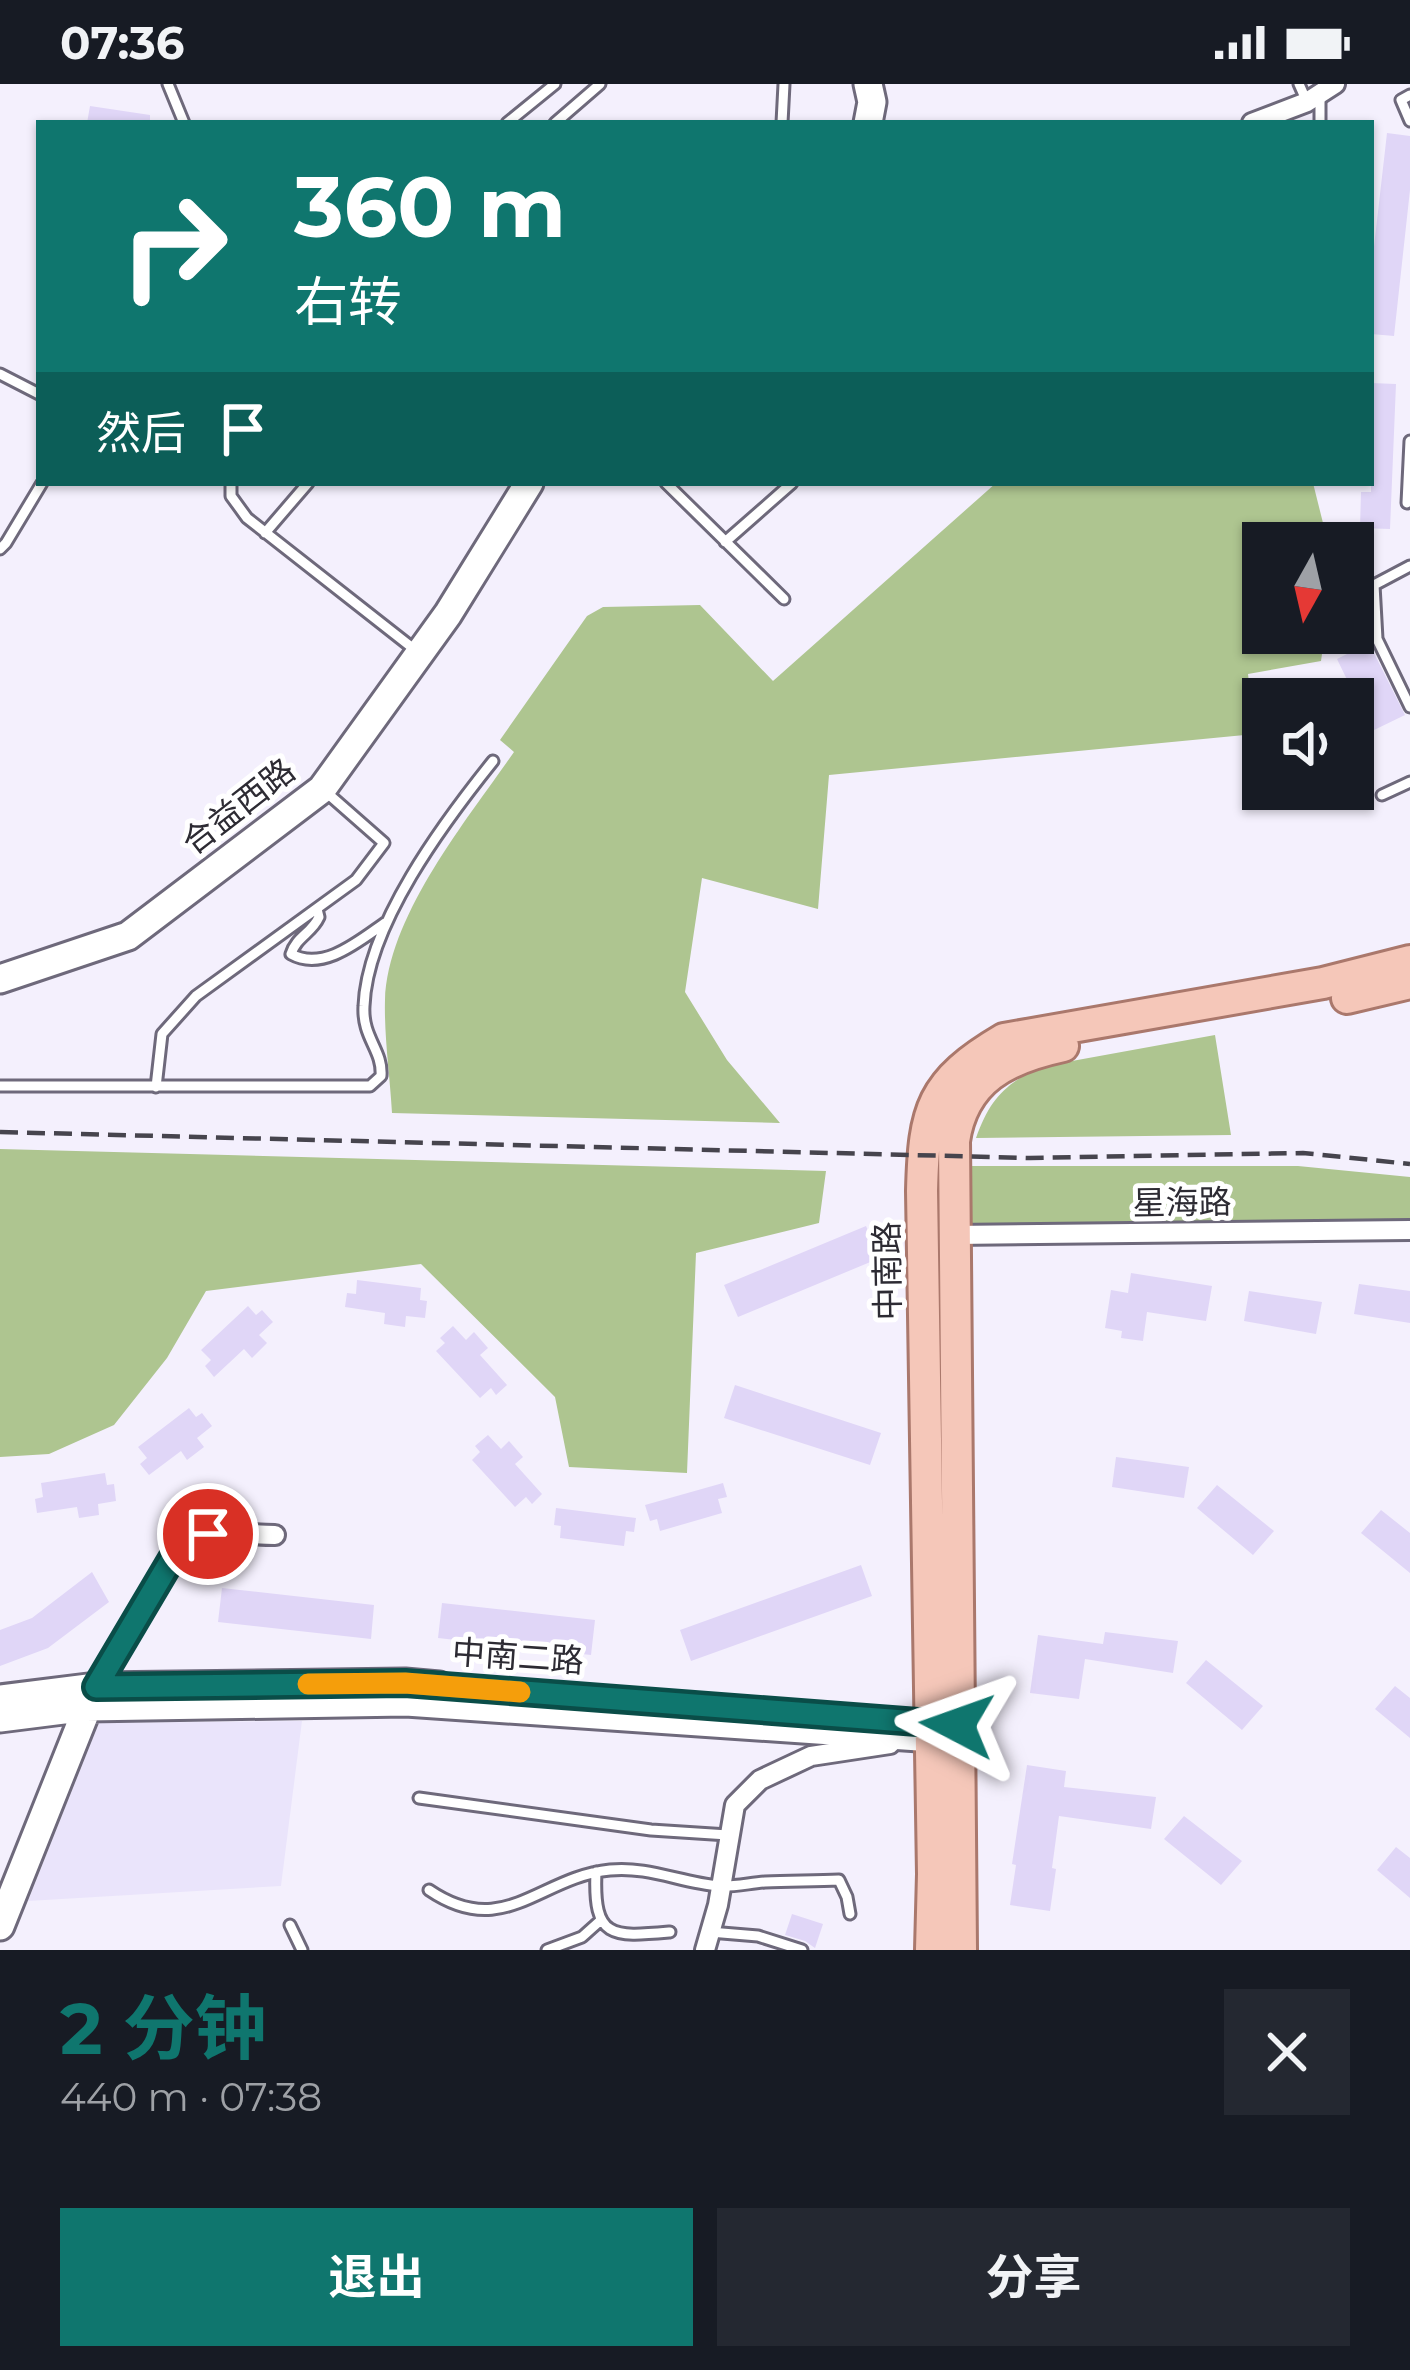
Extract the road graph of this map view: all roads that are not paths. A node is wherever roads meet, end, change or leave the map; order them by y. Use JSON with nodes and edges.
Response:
{"nodes":[{"id":1,"x":168,"y":84,"type":"edge"},
{"id":2,"x":555,"y":84,"type":"edge"},
{"id":3,"x":600,"y":84,"type":"edge"},
{"id":4,"x":784,"y":84,"type":"edge"},
{"id":5,"x":868,"y":84,"type":"edge"},
{"id":6,"x":1315,"y":91,"type":"edge"},
{"id":7,"x":1410,"y":95,"type":"edge"},
{"id":8,"x":183,"y":120,"type":"edge"},
{"id":9,"x":511,"y":120,"type":"edge"},
{"id":10,"x":558,"y":120,"type":"edge"},
{"id":11,"x":782,"y":120,"type":"edge"},
{"id":12,"x":869,"y":120,"type":"edge"},
{"id":13,"x":1258,"y":120,"type":"edge"},
{"id":14,"x":1410,"y":121,"type":"edge"},
{"id":15,"x":0,"y":374,"type":"edge"},
{"id":16,"x":36,"y":392,"type":"edge"},
{"id":17,"x":1410,"y":441,"type":"edge"},
{"id":18,"x":40,"y":486,"type":"edge"},
{"id":19,"x":231,"y":486,"type":"edge"},
{"id":20,"x":305,"y":486,"type":"edge"},
{"id":21,"x":527,"y":486,"type":"edge"},
{"id":22,"x":668,"y":486,"type":"edge"},
{"id":23,"x":789,"y":486,"type":"edge"},
{"id":24,"x":1407,"y":503,"type":"dead end"},
{"id":25,"x":265,"y":532,"type":"junction"},
{"id":26,"x":725,"y":542,"type":"junction"},
{"id":27,"x":0,"y":549,"type":"edge"},
{"id":28,"x":1410,"y":566,"type":"edge"},
{"id":29,"x":784,"y":599,"type":"dead end"},
{"id":30,"x":420,"y":654,"type":"junction"},
{"id":31,"x":1410,"y":706,"type":"edge"},
{"id":32,"x":494,"y":761,"type":"dead end"},
{"id":33,"x":1410,"y":782,"type":"edge"},
{"id":34,"x":322,"y":789,"type":"junction"},
{"id":35,"x":1382,"y":795,"type":"dead end"},
{"id":36,"x":316,"y":909,"type":"junction"},
{"id":37,"x":389,"y":920,"type":"junction"},
{"id":38,"x":1410,"y":961,"type":"edge"},
{"id":39,"x":0,"y":979,"type":"edge"},
{"id":40,"x":1410,"y":983,"type":"edge"},
{"id":41,"x":0,"y":1086,"type":"edge"},
{"id":42,"x":156,"y":1087,"type":"junction"},
{"id":43,"x":1410,"y":1231,"type":"edge"},
{"id":44,"x":954,"y":1235,"type":"junction"},
{"id":45,"x":275,"y":1535,"type":"dead end"},
{"id":46,"x":92,"y":1697,"type":"junction"},
{"id":47,"x":0,"y":1699,"type":"edge"},
{"id":48,"x":0,"y":1718,"type":"edge"},
{"id":49,"x":944,"y":1732,"type":"junction"},
{"id":50,"x":419,"y":1798,"type":"dead end"},
{"id":51,"x":728,"y":1835,"type":"junction"},
{"id":52,"x":596,"y":1872,"type":"junction"},
{"id":53,"x":721,"y":1886,"type":"junction"},
{"id":54,"x":429,"y":1889,"type":"dead end"},
{"id":55,"x":850,"y":1914,"type":"dead end"},
{"id":56,"x":602,"y":1921,"type":"junction"},
{"id":57,"x":290,"y":1925,"type":"dead end"},
{"id":58,"x":0,"y":1926,"type":"edge"},
{"id":59,"x":670,"y":1932,"type":"dead end"},
{"id":60,"x":708,"y":1941,"type":"edge"},
{"id":61,"x":302,"y":1950,"type":"edge"},
{"id":62,"x":547,"y":1950,"type":"edge"},
{"id":63,"x":802,"y":1950,"type":"edge"},
{"id":64,"x":932,"y":1950,"type":"edge"},
{"id":65,"x":961,"y":1950,"type":"edge"}],
"edges":[{"from":1,"to":8,"type":"lane"},
{"from":2,"to":9,"type":"lane"},
{"from":3,"to":10,"type":"lane"},
{"from":4,"to":11,"type":"lane"},
{"from":5,"to":12,"type":"street"},
{"from":6,"to":13,"type":"street"},
{"from":7,"to":14,"type":"lane"},
{"from":15,"to":16,"type":"lane"},
{"from":17,"to":24,"type":"lane"},
{"from":18,"to":27,"type":"lane"},
{"from":19,"to":25,"type":"lane"},
{"from":20,"to":25,"type":"lane"},
{"from":21,"to":30,"type":"street","name":"合益西路"},
{"from":22,"to":26,"type":"lane"},
{"from":23,"to":26,"type":"lane"},
{"from":25,"to":30,"type":"lane"},
{"from":26,"to":29,"type":"lane"},
{"from":28,"to":31,"type":"lane"},
{"from":30,"to":34,"type":"street","name":"合益西路"},
{"from":32,"to":37,"type":"lane"},
{"from":33,"to":35,"type":"lane"},
{"from":34,"to":36,"type":"lane"},
{"from":34,"to":39,"type":"street","name":"合益西路"},
{"from":36,"to":37,"type":"lane"},
{"from":36,"to":42,"type":"lane"},
{"from":37,"to":42,"type":"lane"},
{"from":38,"to":49,"type":"main road","name":"中南路"},
{"from":40,"to":44,"type":"main road","name":"中南路"},
{"from":41,"to":42,"type":"lane"},
{"from":43,"to":44,"type":"street","name":"星海路"},
{"from":44,"to":49,"type":"main road","name":"中南路"},
{"from":45,"to":46,"type":"street"},
{"from":46,"to":47,"type":"street","name":"中南二路"},
{"from":46,"to":48,"type":"street","name":"中南二路"},
{"from":46,"to":49,"type":"street","name":"中南二路"},
{"from":46,"to":58,"type":"street"},
{"from":49,"to":51,"type":"street"},
{"from":49,"to":64,"type":"main road","name":"中南路"},
{"from":49,"to":65,"type":"main road","name":"中南路"},
{"from":50,"to":51,"type":"lane"},
{"from":51,"to":53,"type":"street"},
{"from":52,"to":53,"type":"lane"},
{"from":52,"to":54,"type":"lane"},
{"from":52,"to":56,"type":"lane"},
{"from":53,"to":55,"type":"lane"},
{"from":53,"to":60,"type":"street"},
{"from":56,"to":59,"type":"lane"},
{"from":56,"to":62,"type":"lane"},
{"from":57,"to":61,"type":"lane"},
{"from":60,"to":63,"type":"lane"}]}
